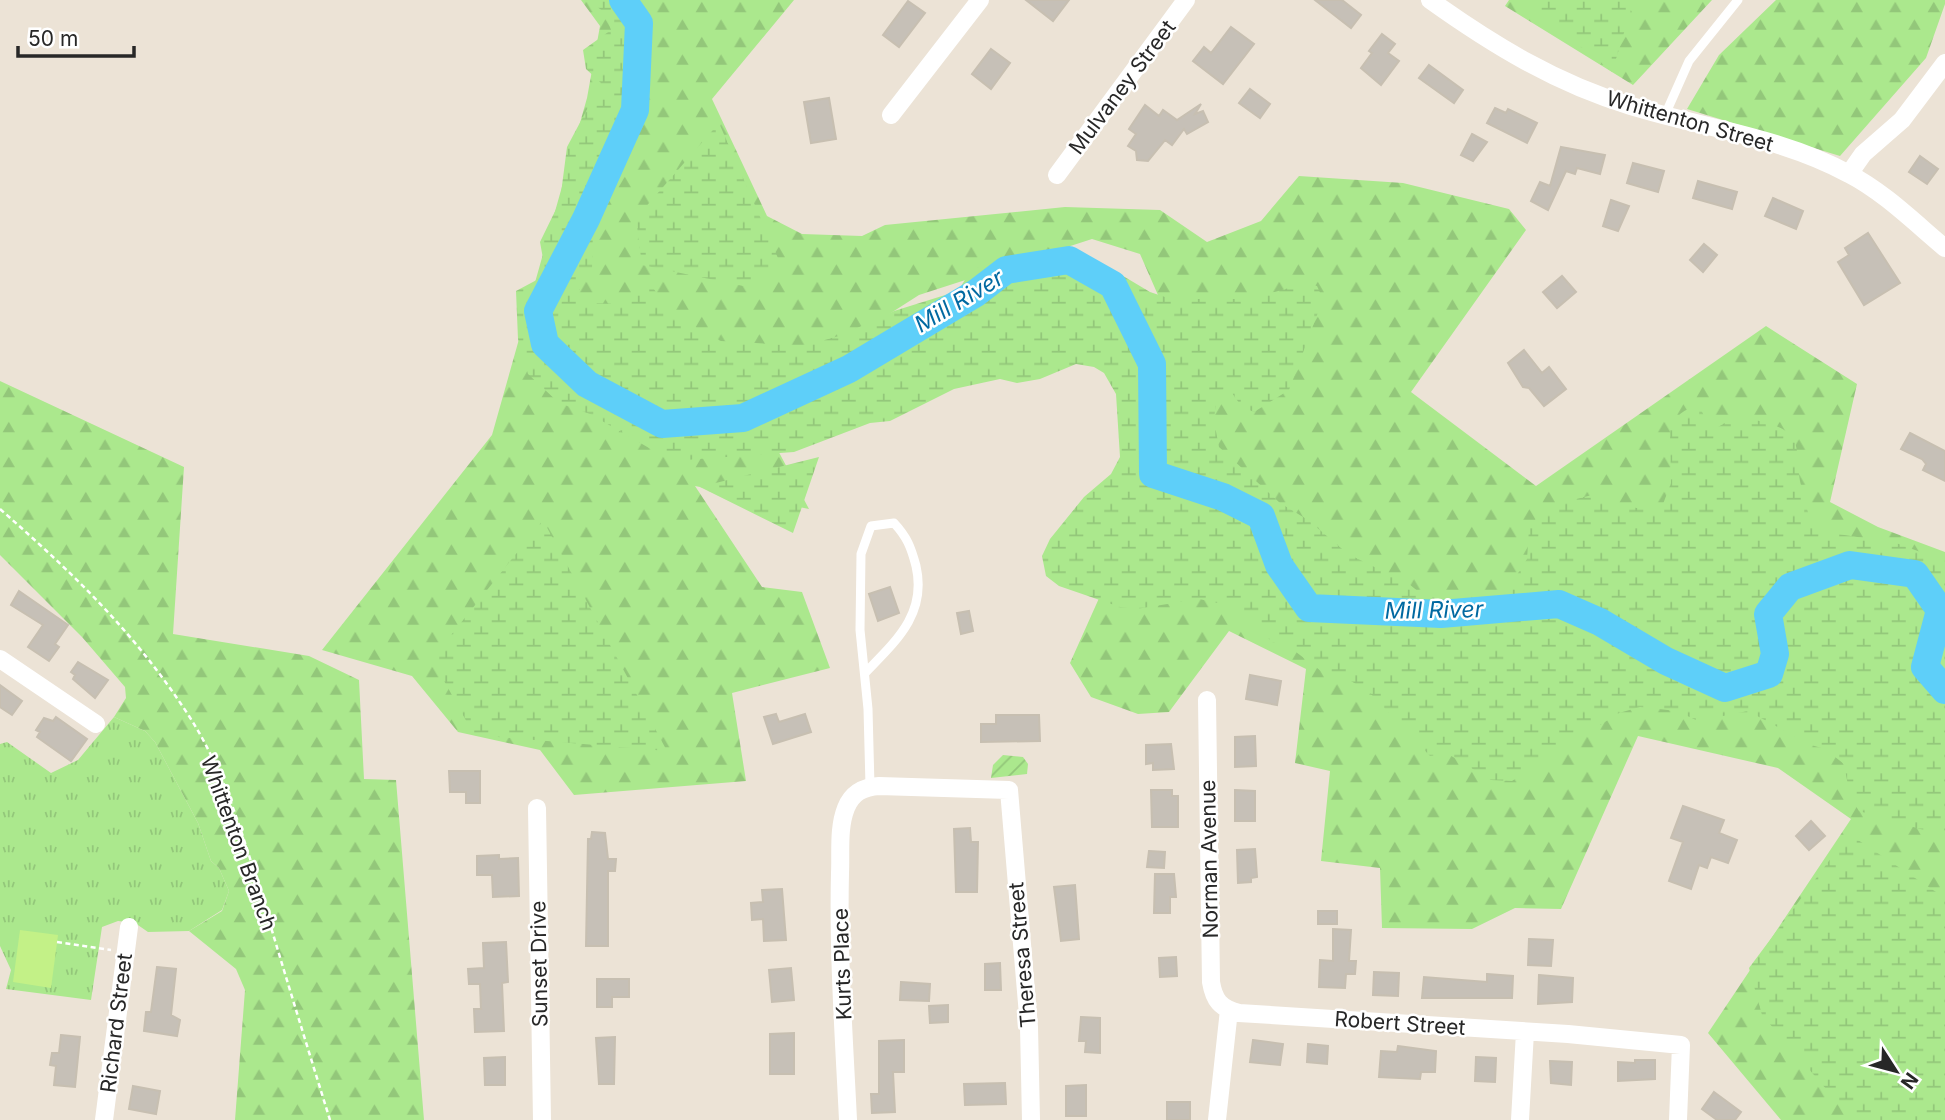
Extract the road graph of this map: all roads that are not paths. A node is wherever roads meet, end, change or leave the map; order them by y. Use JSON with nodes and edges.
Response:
{"nodes":[{"id":1,"x":980,"y":0,"type":"edge"},
{"id":2,"x":1186,"y":0,"type":"edge"},
{"id":3,"x":1430,"y":0,"type":"edge"},
{"id":4,"x":1738,"y":0,"type":"edge"},
{"id":5,"x":1945,"y":63,"type":"edge"},
{"id":6,"x":891,"y":115,"type":"dead end"},
{"id":7,"x":1665,"y":115,"type":"junction"},
{"id":8,"x":1057,"y":174,"type":"dead end"},
{"id":9,"x":1849,"y":174,"type":"junction"},
{"id":10,"x":1945,"y":248,"type":"edge"},
{"id":11,"x":0,"y":659,"type":"edge"},
{"id":12,"x":865,"y":673,"type":"junction"},
{"id":13,"x":1207,"y":700,"type":"dead end"},
{"id":14,"x":96,"y":724,"type":"dead end"},
{"id":15,"x":870,"y":786,"type":"junction"},
{"id":16,"x":537,"y":808,"type":"dead end"},
{"id":17,"x":129,"y":927,"type":"dead end"},
{"id":18,"x":1229,"y":1010,"type":"junction"},
{"id":19,"x":1525,"y":1032,"type":"junction"},
{"id":20,"x":104,"y":1120,"type":"edge"},
{"id":21,"x":542,"y":1120,"type":"edge"},
{"id":22,"x":848,"y":1120,"type":"edge"},
{"id":23,"x":1031,"y":1120,"type":"edge"},
{"id":24,"x":1217,"y":1120,"type":"edge"},
{"id":25,"x":1520,"y":1120,"type":"edge"},
{"id":26,"x":1678,"y":1120,"type":"edge"}],
"edges":[{"from":1,"to":6,"type":"street"},
{"from":2,"to":8,"type":"street","name":"Mulvaney Street"},
{"from":3,"to":7,"type":"street","name":"Whittenton Street"},
{"from":4,"to":7,"type":"lane"},
{"from":5,"to":9,"type":"street"},
{"from":7,"to":9,"type":"street","name":"Whittenton Street"},
{"from":9,"to":10,"type":"street","name":"Whittenton Street"},
{"from":11,"to":14,"type":"street"},
{"from":12,"to":12,"type":"lane"},
{"from":12,"to":15,"type":"lane"},
{"from":13,"to":18,"type":"street","name":"Norman Avenue"},
{"from":15,"to":22,"type":"street","name":"Kurts Place"},
{"from":15,"to":23,"type":"street","name":"Theresa Street"},
{"from":16,"to":21,"type":"street","name":"Sunset Drive"},
{"from":17,"to":20,"type":"street","name":"Richard Street"},
{"from":18,"to":19,"type":"street","name":"Robert Street"},
{"from":18,"to":24,"type":"street"},
{"from":19,"to":25,"type":"street"},
{"from":19,"to":26,"type":"street","name":"Robert Street"}]}
